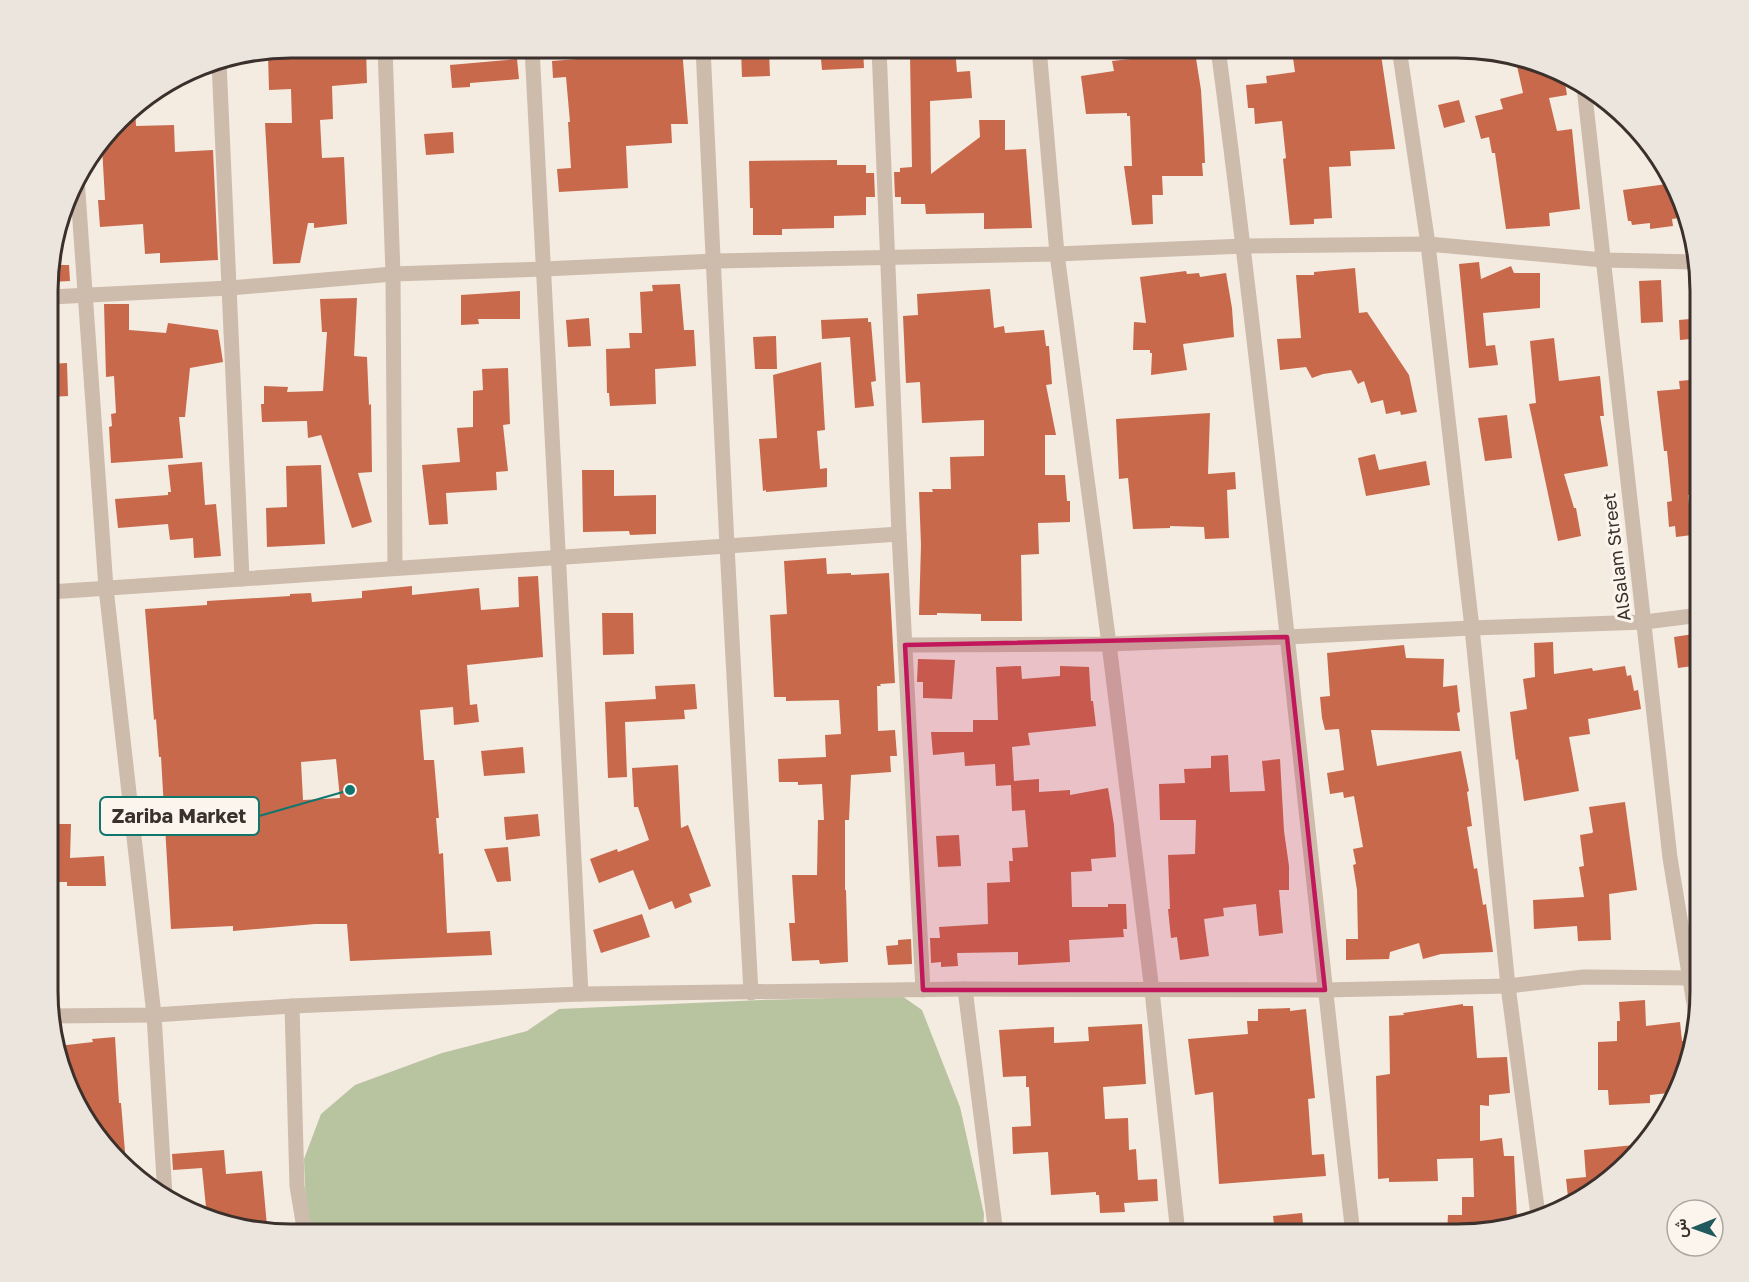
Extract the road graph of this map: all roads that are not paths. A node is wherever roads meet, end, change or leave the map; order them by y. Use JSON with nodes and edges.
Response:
{"nodes":[{"id":1,"x":385,"y":58,"type":"edge"},
{"id":2,"x":533,"y":58,"type":"edge"},
{"id":3,"x":704,"y":58,"type":"edge"},
{"id":4,"x":879,"y":58,"type":"edge"},
{"id":5,"x":1040,"y":58,"type":"edge"},
{"id":6,"x":1219,"y":58,"type":"edge"},
{"id":7,"x":1400,"y":58,"type":"edge"},
{"id":8,"x":219,"y":70,"type":"edge"},
{"id":9,"x":1585,"y":97,"type":"edge"},
{"id":10,"x":78,"y":198,"type":"edge"},
{"id":11,"x":1428,"y":244,"type":"junction"},
{"id":12,"x":1244,"y":246,"type":"junction"},
{"id":13,"x":1057,"y":254,"type":"junction"},
{"id":14,"x":887,"y":256,"type":"junction"},
{"id":15,"x":1603,"y":260,"type":"junction"},
{"id":16,"x":715,"y":261,"type":"junction"},
{"id":17,"x":1689,"y":262,"type":"edge"},
{"id":18,"x":544,"y":269,"type":"junction"},
{"id":19,"x":393,"y":274,"type":"junction"},
{"id":20,"x":230,"y":288,"type":"junction"},
{"id":21,"x":84,"y":294,"type":"junction"},
{"id":22,"x":58,"y":296,"type":"edge"},
{"id":23,"x":898,"y":534,"type":"junction"},
{"id":24,"x":727,"y":546,"type":"junction"},
{"id":25,"x":559,"y":559,"type":"junction"},
{"id":26,"x":395,"y":568,"type":"junction"},
{"id":27,"x":242,"y":579,"type":"junction"},
{"id":28,"x":106,"y":588,"type":"junction"},
{"id":29,"x":58,"y":591,"type":"edge"},
{"id":30,"x":1690,"y":616,"type":"edge"},
{"id":31,"x":1645,"y":622,"type":"junction"},
{"id":32,"x":1472,"y":628,"type":"junction"},
{"id":33,"x":1287,"y":637,"type":"junction"},
{"id":34,"x":1109,"y":644,"type":"junction"},
{"id":35,"x":905,"y":645,"type":"junction"},
{"id":36,"x":1690,"y":965,"type":"edge"},
{"id":37,"x":1690,"y":978,"type":"edge"},
{"id":38,"x":1508,"y":986,"type":"junction"},
{"id":39,"x":965,"y":989,"type":"junction"},
{"id":40,"x":923,"y":990,"type":"junction"},
{"id":41,"x":1325,"y":990,"type":"junction"},
{"id":42,"x":1152,"y":991,"type":"junction"},
{"id":43,"x":751,"y":993,"type":"junction"},
{"id":44,"x":581,"y":994,"type":"junction"},
{"id":45,"x":292,"y":1006,"type":"junction"},
{"id":46,"x":154,"y":1015,"type":"junction"},
{"id":47,"x":60,"y":1016,"type":"edge"},
{"id":48,"x":164,"y":1185,"type":"edge"},
{"id":49,"x":1537,"y":1209,"type":"edge"},
{"id":50,"x":303,"y":1224,"type":"edge"},
{"id":51,"x":995,"y":1224,"type":"edge"},
{"id":52,"x":1177,"y":1224,"type":"edge"},
{"id":53,"x":1352,"y":1224,"type":"edge"}],
"edges":[{"from":1,"to":19,"type":"street"},
{"from":2,"to":18,"type":"street"},
{"from":3,"to":16,"type":"street"},
{"from":4,"to":14,"type":"street"},
{"from":5,"to":13,"type":"street"},
{"from":6,"to":12,"type":"street"},
{"from":7,"to":11,"type":"street"},
{"from":8,"to":20,"type":"street"},
{"from":9,"to":15,"type":"street","name":"AlSalam Street"},
{"from":10,"to":21,"type":"street"},
{"from":11,"to":12,"type":"street"},
{"from":11,"to":15,"type":"street"},
{"from":11,"to":32,"type":"street"},
{"from":12,"to":13,"type":"street"},
{"from":12,"to":33,"type":"street"},
{"from":13,"to":14,"type":"street"},
{"from":13,"to":34,"type":"street"},
{"from":14,"to":16,"type":"street"},
{"from":14,"to":23,"type":"street"},
{"from":15,"to":17,"type":"street"},
{"from":15,"to":31,"type":"street","name":"AlSalam Street"},
{"from":16,"to":18,"type":"street"},
{"from":16,"to":24,"type":"street"},
{"from":18,"to":19,"type":"street"},
{"from":18,"to":25,"type":"street"},
{"from":19,"to":20,"type":"street"},
{"from":19,"to":26,"type":"street"},
{"from":20,"to":21,"type":"street"},
{"from":20,"to":27,"type":"street"},
{"from":21,"to":22,"type":"street"},
{"from":21,"to":28,"type":"street"},
{"from":23,"to":24,"type":"street"},
{"from":23,"to":35,"type":"street"},
{"from":24,"to":25,"type":"street"},
{"from":24,"to":43,"type":"street"},
{"from":25,"to":26,"type":"street"},
{"from":25,"to":44,"type":"street"},
{"from":26,"to":27,"type":"street"},
{"from":27,"to":28,"type":"street"},
{"from":28,"to":29,"type":"street"},
{"from":28,"to":46,"type":"street"},
{"from":30,"to":31,"type":"street"},
{"from":31,"to":32,"type":"street"},
{"from":31,"to":36,"type":"street","name":"AlSalam Street"},
{"from":32,"to":33,"type":"street"},
{"from":32,"to":38,"type":"street"},
{"from":33,"to":34,"type":"street"},
{"from":33,"to":41,"type":"street"},
{"from":34,"to":35,"type":"street"},
{"from":34,"to":42,"type":"street"},
{"from":35,"to":40,"type":"street"},
{"from":37,"to":38,"type":"street"},
{"from":38,"to":41,"type":"street"},
{"from":38,"to":49,"type":"street"},
{"from":39,"to":40,"type":"street"},
{"from":39,"to":42,"type":"street"},
{"from":39,"to":51,"type":"street"},
{"from":40,"to":43,"type":"street"},
{"from":41,"to":42,"type":"street"},
{"from":41,"to":53,"type":"street"},
{"from":42,"to":52,"type":"street"},
{"from":43,"to":44,"type":"street"},
{"from":44,"to":45,"type":"street"},
{"from":45,"to":46,"type":"street"},
{"from":45,"to":50,"type":"street"},
{"from":46,"to":47,"type":"street"},
{"from":46,"to":48,"type":"street"}]}
